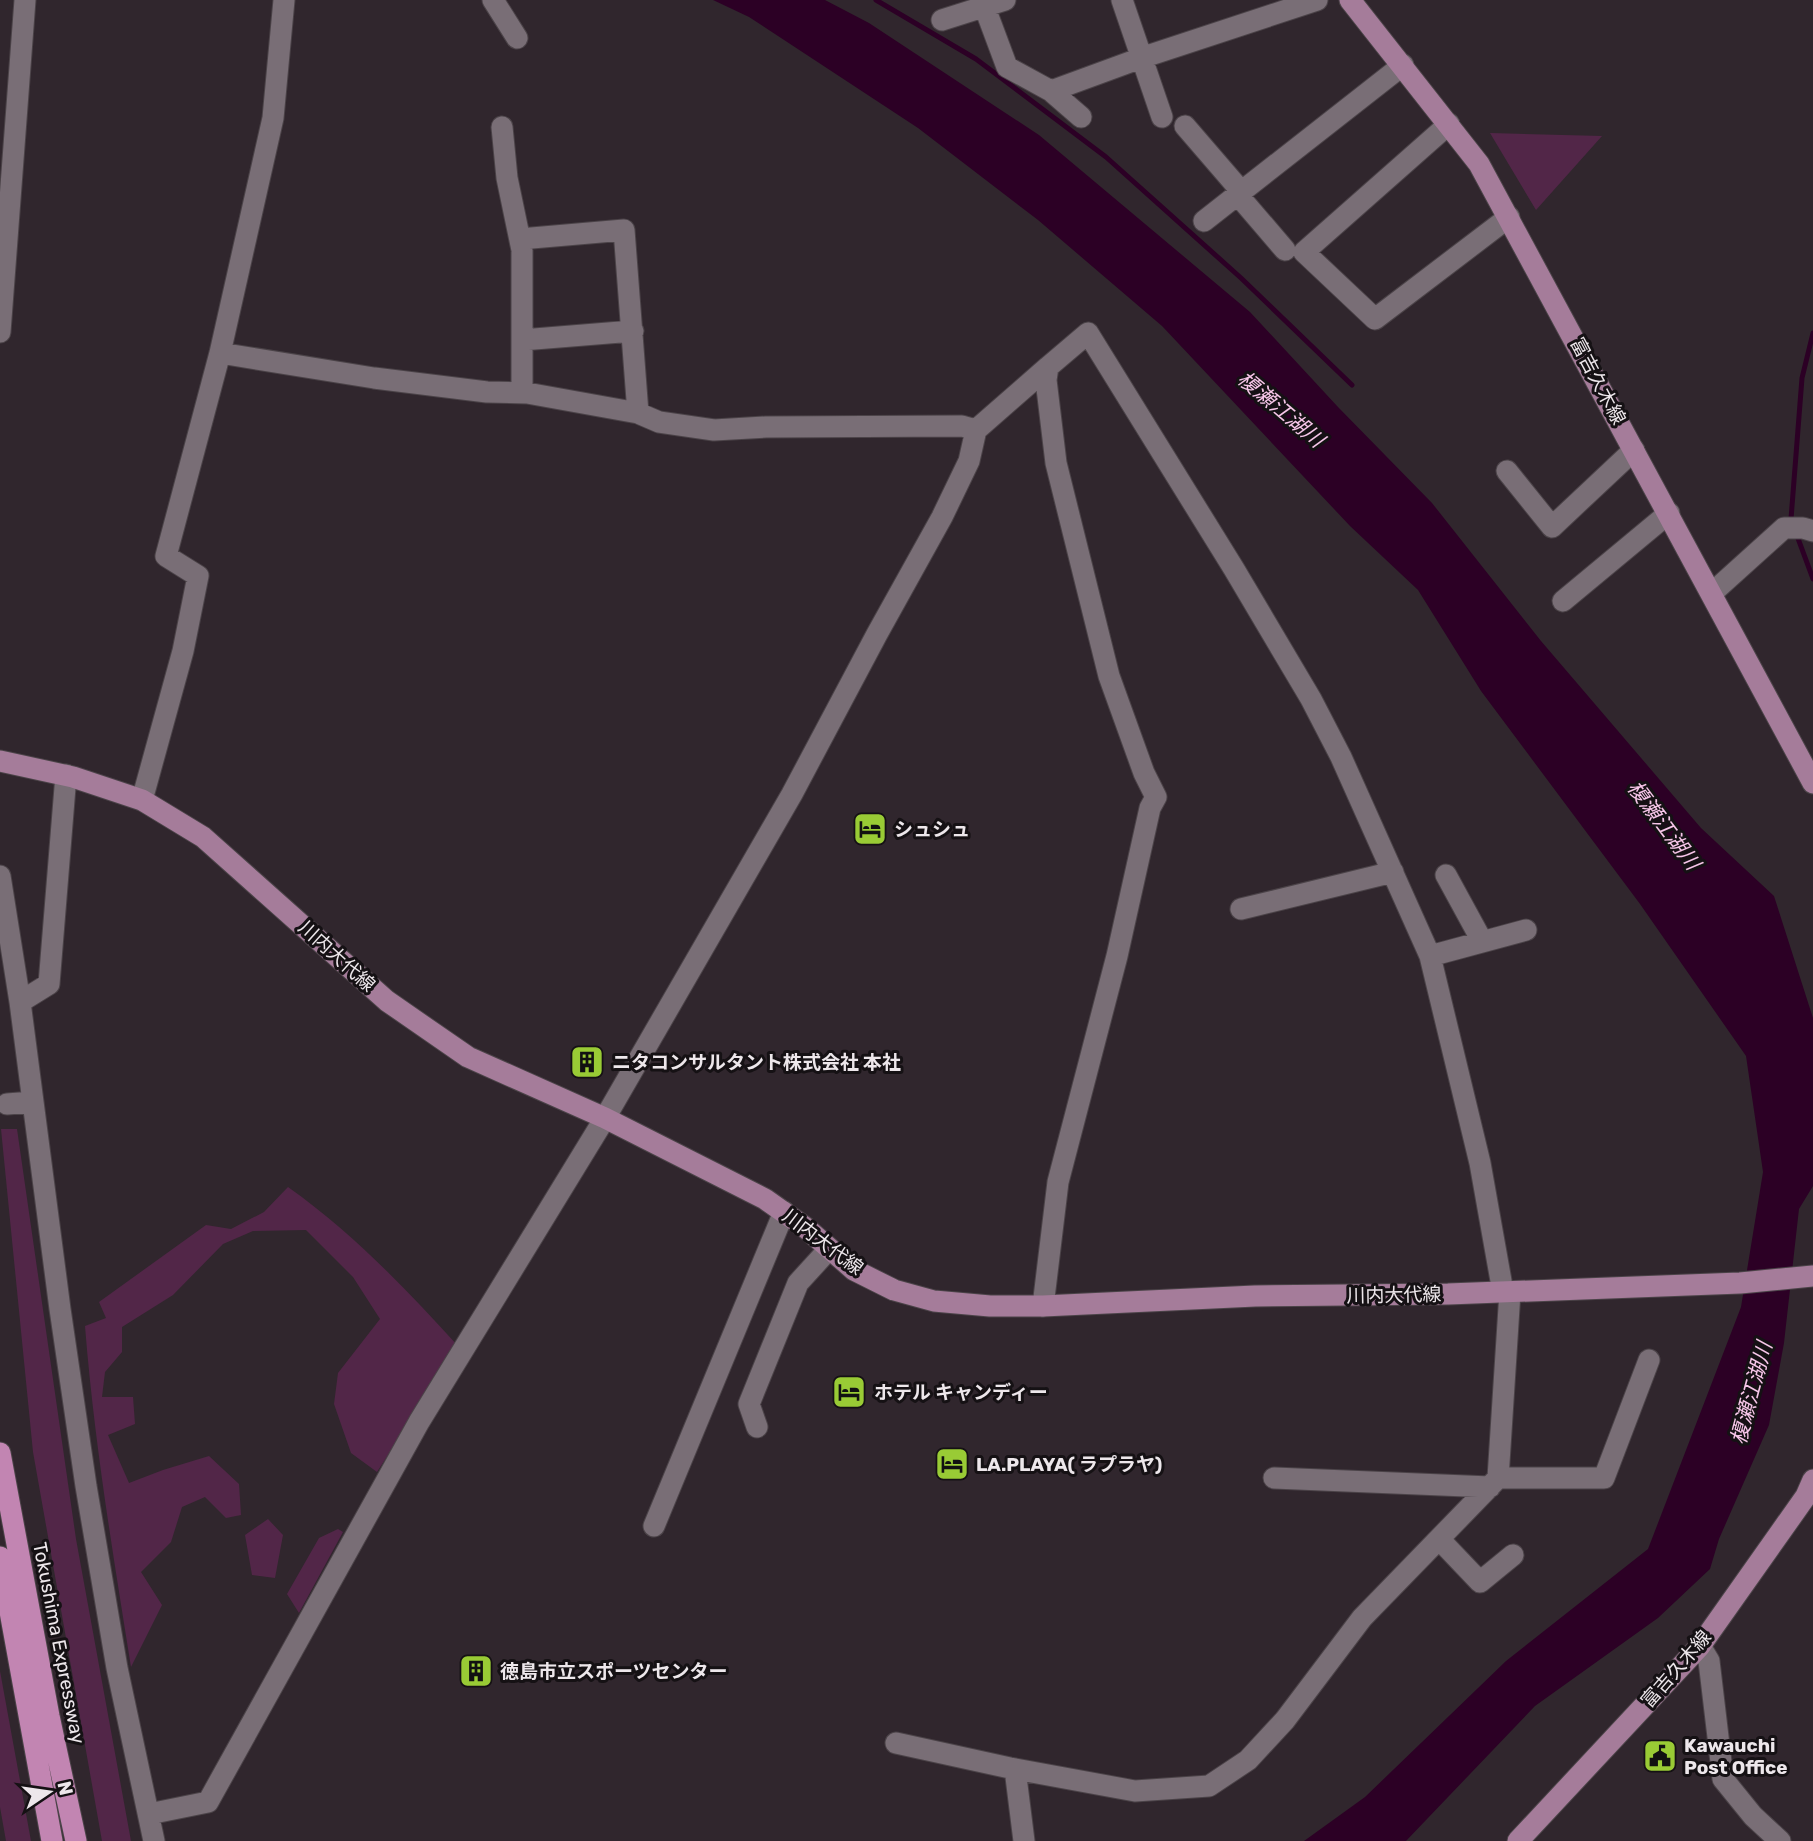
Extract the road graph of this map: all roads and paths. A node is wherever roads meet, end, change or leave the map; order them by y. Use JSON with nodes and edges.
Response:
{"nodes":[{"id":1,"x":25,"y":0,"type":"edge"},
{"id":2,"x":284,"y":0,"type":"edge"},
{"id":3,"x":493,"y":0,"type":"edge"},
{"id":4,"x":1005,"y":0,"type":"edge"},
{"id":5,"x":1122,"y":0,"type":"edge"},
{"id":6,"x":1317,"y":0,"type":"edge"},
{"id":7,"x":1350,"y":0,"type":"edge"},
{"id":8,"x":983,"y":3,"type":"edge"},
{"id":9,"x":943,"y":20,"type":"dead end"},
{"id":10,"x":517,"y":38,"type":"dead end"},
{"id":11,"x":1141,"y":58,"type":"junction"},
{"id":12,"x":1403,"y":65,"type":"junction"},
{"id":13,"x":1051,"y":91,"type":"junction"},
{"id":14,"x":1081,"y":117,"type":"dead end"},
{"id":15,"x":1162,"y":117,"type":"dead end"},
{"id":16,"x":1449,"y":124,"type":"junction"},
{"id":17,"x":1185,"y":126,"type":"dead end"},
{"id":18,"x":502,"y":127,"type":"dead end"},
{"id":19,"x":1239,"y":193,"type":"junction"},
{"id":20,"x":1509,"y":217,"type":"junction"},
{"id":21,"x":1204,"y":220,"type":"dead end"},
{"id":22,"x":520,"y":239,"type":"junction"},
{"id":23,"x":1285,"y":250,"type":"dead end"},
{"id":24,"x":2,"y":287,"type":"edge"},
{"id":25,"x":633,"y":331,"type":"junction"},
{"id":26,"x":0,"y":332,"type":"edge"},
{"id":27,"x":522,"y":340,"type":"junction"},
{"id":28,"x":220,"y":353,"type":"junction"},
{"id":29,"x":1048,"y":367,"type":"junction"},
{"id":30,"x":522,"y":393,"type":"junction"},
{"id":31,"x":638,"y":413,"type":"junction"},
{"id":32,"x":976,"y":430,"type":"junction"},
{"id":33,"x":1634,"y":450,"type":"junction"},
{"id":34,"x":1507,"y":471,"type":"dead end"},
{"id":35,"x":1668,"y":513,"type":"junction"},
{"id":36,"x":1801,"y":529,"type":"edge"},
{"id":37,"x":1712,"y":593,"type":"junction"},
{"id":38,"x":1563,"y":601,"type":"dead end"},
{"id":39,"x":0,"y":761,"type":"edge"},
{"id":40,"x":65,"y":775,"type":"junction"},
{"id":41,"x":1813,"y":783,"type":"edge"},
{"id":42,"x":142,"y":800,"type":"junction"},
{"id":43,"x":1392,"y":872,"type":"junction"},
{"id":44,"x":1446,"y":875,"type":"dead end"},
{"id":45,"x":0,"y":876,"type":"edge"},
{"id":46,"x":1241,"y":909,"type":"dead end"},
{"id":47,"x":1526,"y":930,"type":"dead end"},
{"id":48,"x":1482,"y":941,"type":"junction"},
{"id":49,"x":1430,"y":956,"type":"junction"},
{"id":50,"x":20,"y":1002,"type":"junction"},
{"id":51,"x":33,"y":1102,"type":"junction"},
{"id":52,"x":7,"y":1104,"type":"dead end"},
{"id":53,"x":605,"y":1118,"type":"junction"},
{"id":54,"x":784,"y":1212,"type":"junction"},
{"id":55,"x":829,"y":1249,"type":"junction"},
{"id":56,"x":1807,"y":1277,"type":"edge"},
{"id":57,"x":1506,"y":1292,"type":"junction"},
{"id":58,"x":1043,"y":1306,"type":"junction"},
{"id":59,"x":1649,"y":1360,"type":"dead end"},
{"id":60,"x":757,"y":1427,"type":"dead end"},
{"id":61,"x":0,"y":1453,"type":"edge"},
{"id":62,"x":1274,"y":1478,"type":"dead end"},
{"id":63,"x":1813,"y":1480,"type":"edge"},
{"id":64,"x":1494,"y":1483,"type":"junction"},
{"id":65,"x":654,"y":1526,"type":"dead end"},
{"id":66,"x":1440,"y":1540,"type":"junction"},
{"id":67,"x":1513,"y":1555,"type":"dead end"},
{"id":68,"x":0,"y":1557,"type":"edge"},
{"id":69,"x":1700,"y":1646,"type":"junction"},
{"id":70,"x":896,"y":1743,"type":"dead end"},
{"id":71,"x":1015,"y":1769,"type":"junction"},
{"id":72,"x":149,"y":1814,"type":"junction"},
{"id":73,"x":52,"y":1841,"type":"edge"},
{"id":74,"x":76,"y":1841,"type":"edge"},
{"id":75,"x":154,"y":1841,"type":"edge"},
{"id":76,"x":1024,"y":1841,"type":"edge"},
{"id":77,"x":1518,"y":1841,"type":"edge"},
{"id":78,"x":1780,"y":1841,"type":"edge"}],
"edges":[{"from":1,"to":24,"type":"street"},
{"from":2,"to":28,"type":"street"},
{"from":3,"to":10,"type":"street"},
{"from":4,"to":8,"type":"street"},
{"from":5,"to":11,"type":"street"},
{"from":6,"to":11,"type":"street"},
{"from":7,"to":12,"type":"main road","name":"富吉久木線"},
{"from":8,"to":9,"type":"street"},
{"from":8,"to":13,"type":"street"},
{"from":11,"to":13,"type":"street"},
{"from":11,"to":15,"type":"street"},
{"from":12,"to":16,"type":"main road","name":"富吉久木線"},
{"from":12,"to":19,"type":"street"},
{"from":13,"to":14,"type":"street"},
{"from":16,"to":20,"type":"main road","name":"富吉久木線"},
{"from":16,"to":20,"type":"street"},
{"from":17,"to":19,"type":"street"},
{"from":18,"to":22,"type":"street"},
{"from":19,"to":21,"type":"street"},
{"from":19,"to":23,"type":"street"},
{"from":20,"to":33,"type":"main road","name":"富吉久木線"},
{"from":22,"to":25,"type":"street"},
{"from":22,"to":27,"type":"street"},
{"from":24,"to":26,"type":"street"},
{"from":25,"to":27,"type":"street"},
{"from":25,"to":31,"type":"street"},
{"from":27,"to":30,"type":"street"},
{"from":28,"to":30,"type":"street"},
{"from":28,"to":42,"type":"street"},
{"from":29,"to":32,"type":"street"},
{"from":29,"to":43,"type":"street"},
{"from":29,"to":58,"type":"street"},
{"from":30,"to":31,"type":"street"},
{"from":31,"to":32,"type":"street"},
{"from":32,"to":53,"type":"street"},
{"from":33,"to":34,"type":"street"},
{"from":33,"to":35,"type":"main road","name":"富吉久木線"},
{"from":35,"to":37,"type":"main road","name":"富吉久木線"},
{"from":35,"to":38,"type":"street"},
{"from":36,"to":37,"type":"street"},
{"from":37,"to":41,"type":"main road","name":"富吉久木線"},
{"from":39,"to":40,"type":"main road","name":"川内大代線"},
{"from":40,"to":42,"type":"main road","name":"川内大代線"},
{"from":40,"to":50,"type":"street"},
{"from":42,"to":53,"type":"main road","name":"川内大代線"},
{"from":43,"to":46,"type":"street"},
{"from":43,"to":49,"type":"street"},
{"from":44,"to":48,"type":"street"},
{"from":45,"to":50,"type":"street"},
{"from":47,"to":48,"type":"street"},
{"from":48,"to":49,"type":"street"},
{"from":49,"to":57,"type":"street"},
{"from":50,"to":51,"type":"street"},
{"from":51,"to":52,"type":"street"},
{"from":51,"to":72,"type":"street"},
{"from":53,"to":54,"type":"main road","name":"川内大代線"},
{"from":53,"to":72,"type":"street"},
{"from":54,"to":55,"type":"main road","name":"川内大代線"},
{"from":54,"to":65,"type":"street"},
{"from":55,"to":58,"type":"main road","name":"川内大代線"},
{"from":55,"to":60,"type":"street"},
{"from":56,"to":57,"type":"main road","name":"川内大代線"},
{"from":57,"to":58,"type":"main road","name":"川内大代線"},
{"from":57,"to":64,"type":"street"},
{"from":59,"to":64,"type":"street"},
{"from":61,"to":74,"type":"highway","name":"Tokushima Expressway"},
{"from":62,"to":64,"type":"street"},
{"from":63,"to":69,"type":"main road","name":"富吉久木線"},
{"from":64,"to":66,"type":"street"},
{"from":66,"to":67,"type":"street"},
{"from":66,"to":71,"type":"street"},
{"from":68,"to":73,"type":"highway"},
{"from":69,"to":77,"type":"main road","name":"富吉久木線"},
{"from":69,"to":78,"type":"street"},
{"from":70,"to":71,"type":"street"},
{"from":71,"to":76,"type":"street"},
{"from":72,"to":75,"type":"street"}]}
